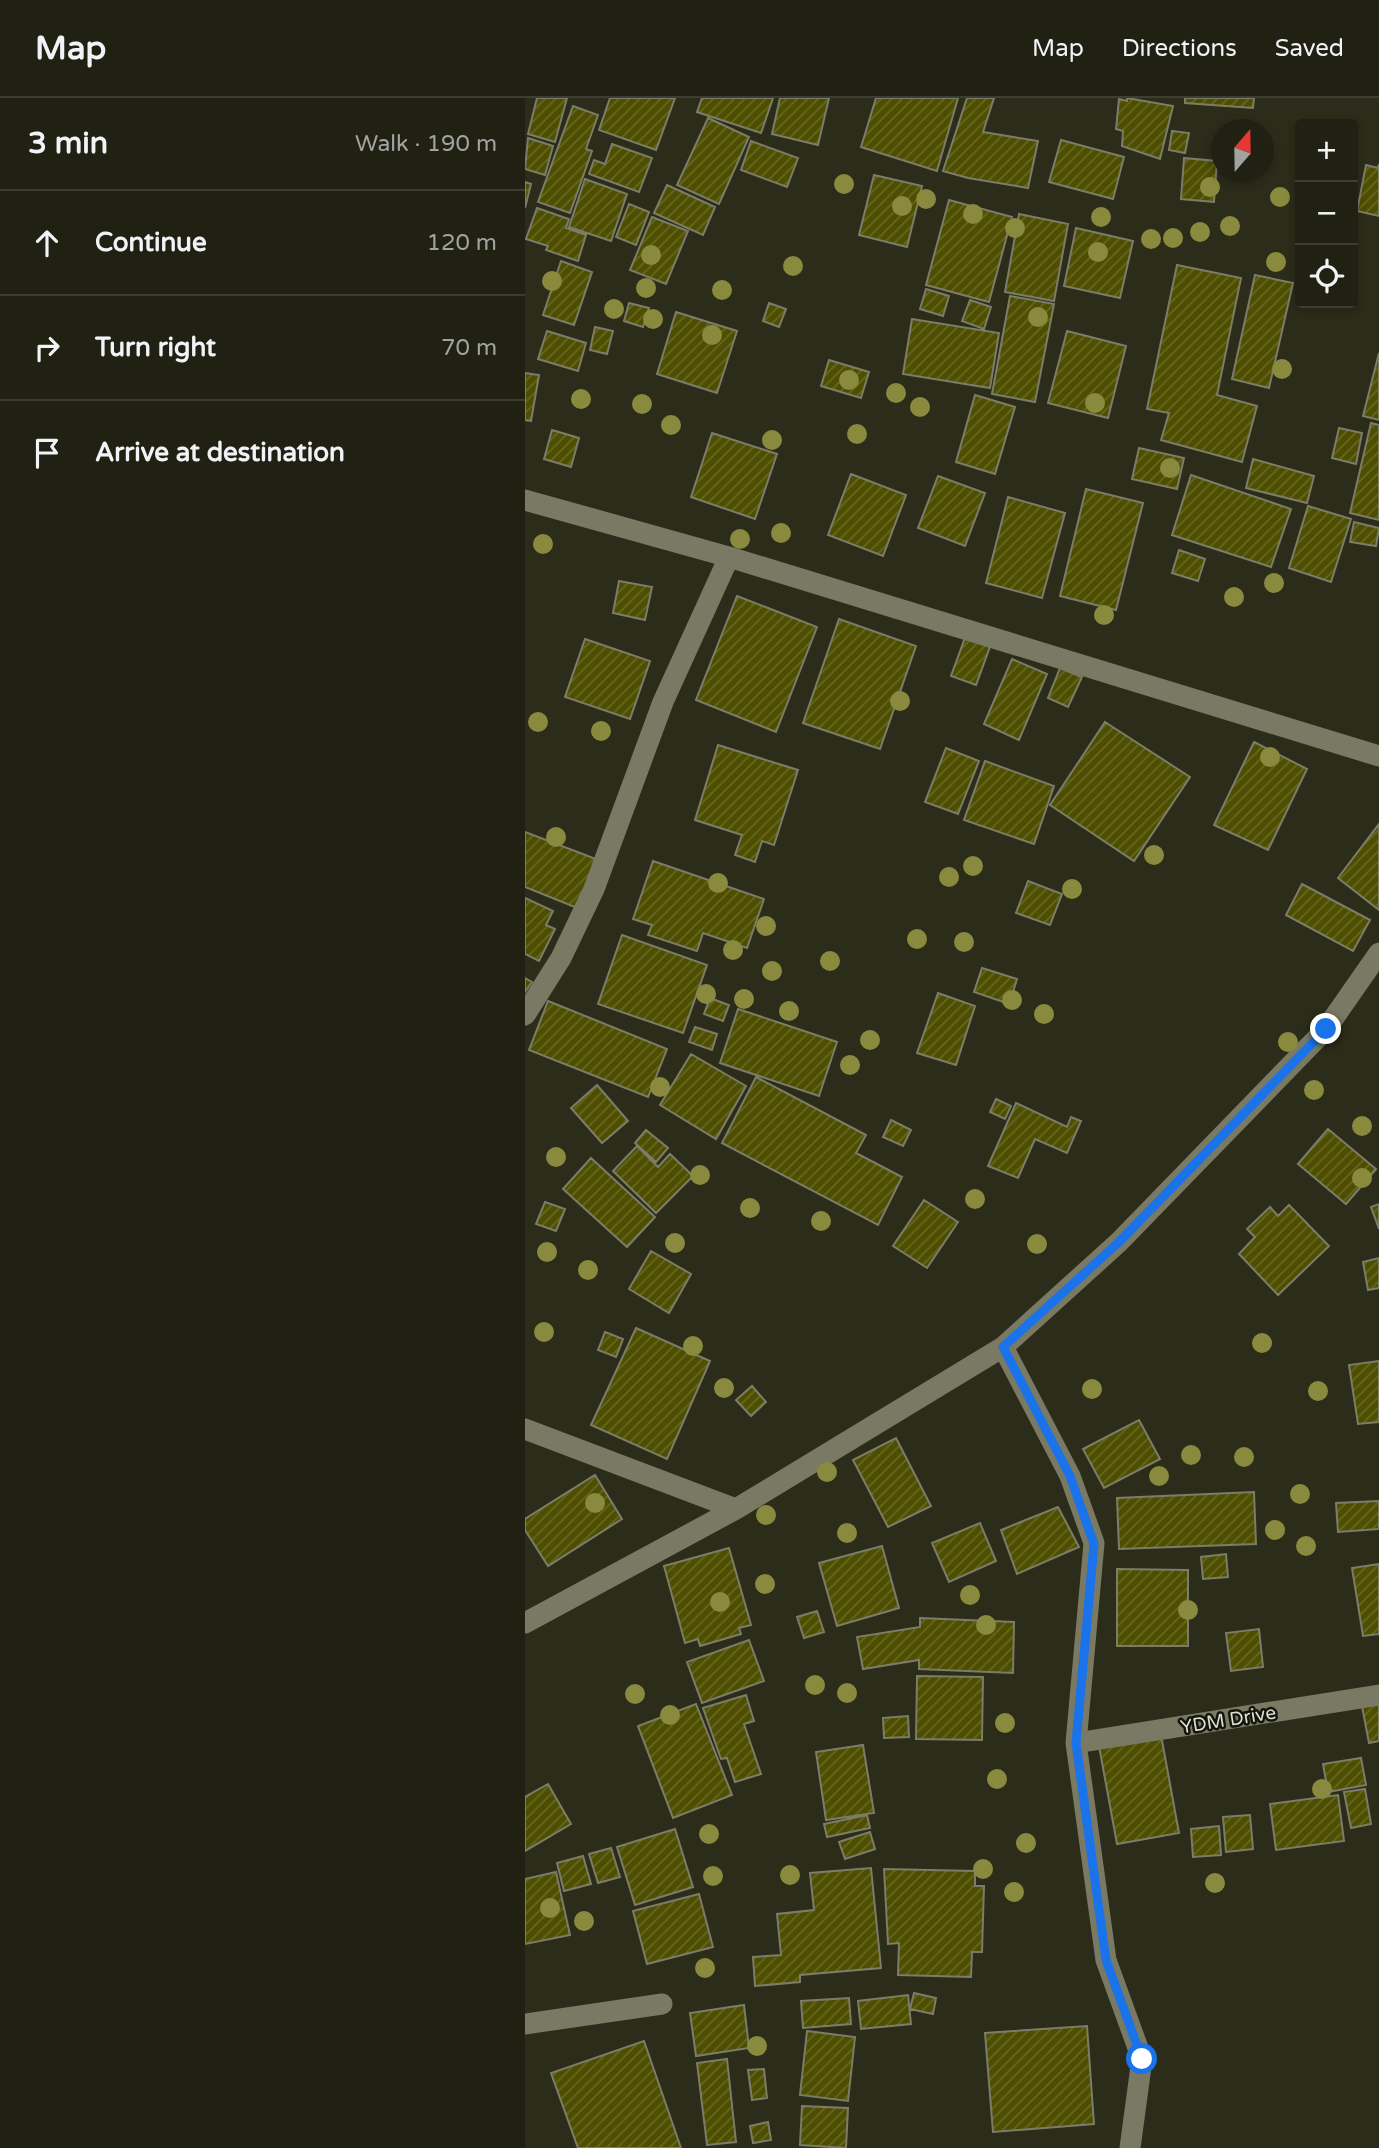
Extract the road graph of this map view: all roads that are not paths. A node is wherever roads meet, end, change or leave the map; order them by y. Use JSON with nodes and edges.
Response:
{"nodes":[{"id":1,"x":525,"y":500,"type":"edge"},
{"id":2,"x":729,"y":556,"type":"junction"},
{"id":3,"x":1379,"y":756,"type":"edge"},
{"id":4,"x":1379,"y":953,"type":"edge"},
{"id":5,"x":525,"y":1015,"type":"edge"},
{"id":6,"x":1003,"y":1347,"type":"junction"},
{"id":7,"x":525,"y":1429,"type":"edge"},
{"id":8,"x":736,"y":1509,"type":"junction"},
{"id":9,"x":525,"y":1623,"type":"edge"},
{"id":10,"x":1379,"y":1695,"type":"edge"},
{"id":11,"x":1076,"y":1743,"type":"junction"},
{"id":12,"x":662,"y":2004,"type":"dead end"},
{"id":13,"x":525,"y":2024,"type":"edge"},
{"id":14,"x":1130,"y":2148,"type":"edge"}],
"edges":[{"from":1,"to":2,"type":"street"},
{"from":2,"to":3,"type":"street"},
{"from":2,"to":5,"type":"street"},
{"from":4,"to":6,"type":"street"},
{"from":6,"to":8,"type":"street"},
{"from":6,"to":11,"type":"street"},
{"from":7,"to":8,"type":"street"},
{"from":8,"to":9,"type":"street"},
{"from":10,"to":11,"type":"street","name":"YDM Drive"},
{"from":11,"to":14,"type":"street"},
{"from":12,"to":13,"type":"street"}]}
